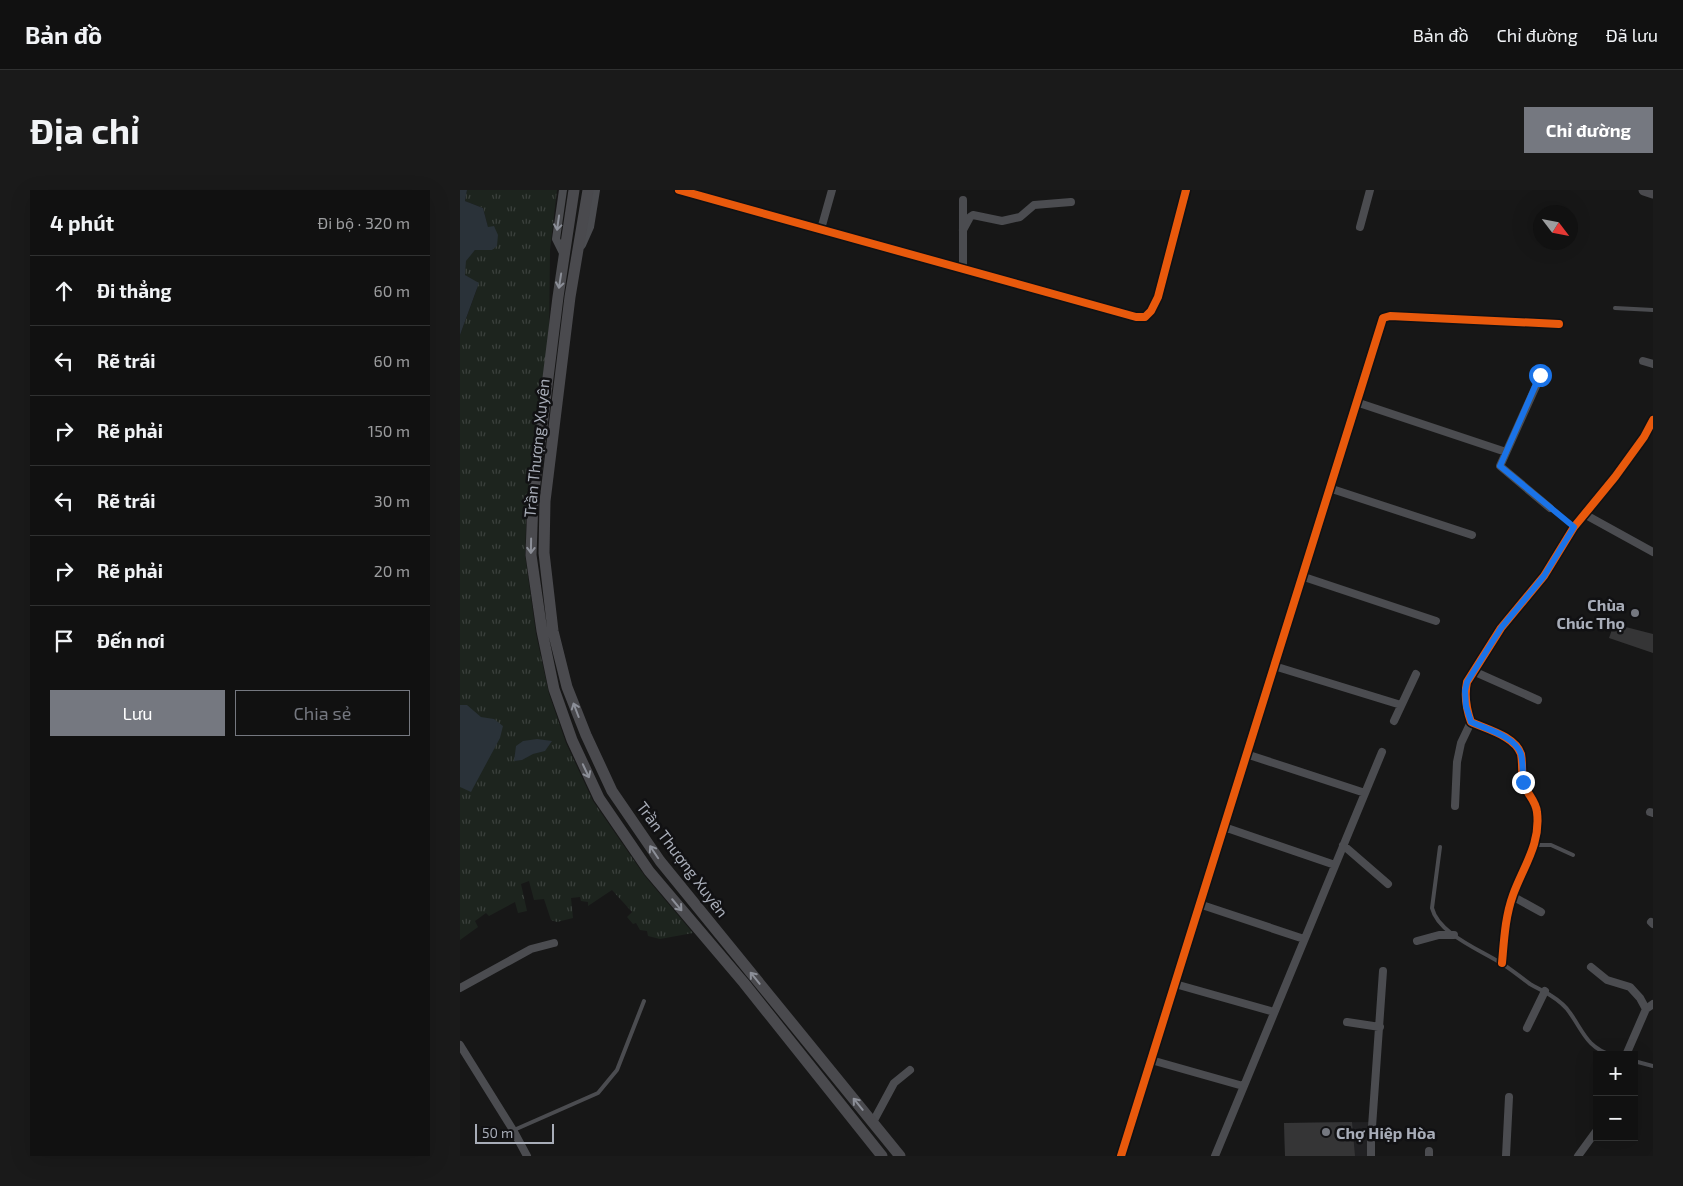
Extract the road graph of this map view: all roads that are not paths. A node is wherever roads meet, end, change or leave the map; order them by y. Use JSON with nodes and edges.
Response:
{"nodes":[{"id":1,"x":563,"y":190,"type":"edge"},
{"id":2,"x":574,"y":190,"type":"edge"},
{"id":3,"x":588,"y":190,"type":"edge"},
{"id":4,"x":596,"y":190,"type":"edge"},
{"id":5,"x":679,"y":190,"type":"edge"},
{"id":6,"x":832,"y":190,"type":"edge"},
{"id":7,"x":1186,"y":190,"type":"edge"},
{"id":8,"x":1370,"y":190,"type":"edge"},
{"id":9,"x":1644,"y":190,"type":"edge"},
{"id":10,"x":1653,"y":193,"type":"edge"},
{"id":11,"x":963,"y":200,"type":"dead end"},
{"id":12,"x":1071,"y":202,"type":"dead end"},
{"id":13,"x":1360,"y":227,"type":"dead end"},
{"id":14,"x":821,"y":229,"type":"junction"},
{"id":15,"x":963,"y":230,"type":"junction"},
{"id":16,"x":578,"y":254,"type":"junction"},
{"id":17,"x":564,"y":255,"type":"junction"},
{"id":18,"x":963,"y":268,"type":"junction"},
{"id":19,"x":1615,"y":308,"type":"dead end"},
{"id":20,"x":1653,"y":310,"type":"edge"},
{"id":21,"x":1560,"y":324,"type":"dead end"},
{"id":22,"x":1643,"y":361,"type":"dead end"},
{"id":23,"x":1653,"y":364,"type":"edge"},
{"id":24,"x":1540,"y":375,"type":"dead end"},
{"id":25,"x":1356,"y":402,"type":"junction"},
{"id":26,"x":1653,"y":420,"type":"edge"},
{"id":27,"x":1506,"y":452,"type":"junction"},
{"id":28,"x":1329,"y":488,"type":"junction"},
{"id":29,"x":1550,"y":508,"type":"joint"},
{"id":30,"x":1584,"y":514,"type":"junction"},
{"id":31,"x":1574,"y":527,"type":"junction"},
{"id":32,"x":1472,"y":535,"type":"dead end"},
{"id":33,"x":1653,"y":552,"type":"edge"},
{"id":34,"x":1302,"y":576,"type":"junction"},
{"id":35,"x":1436,"y":621,"type":"dead end"},
{"id":36,"x":1274,"y":666,"type":"junction"},
{"id":37,"x":1473,"y":671,"type":"junction"},
{"id":38,"x":1416,"y":674,"type":"dead end"},
{"id":39,"x":1538,"y":700,"type":"dead end"},
{"id":40,"x":1401,"y":705,"type":"junction"},
{"id":41,"x":1394,"y":721,"type":"dead end"},
{"id":42,"x":1471,"y":722,"type":"junction"},
{"id":43,"x":1382,"y":752,"type":"dead end"},
{"id":44,"x":1246,"y":754,"type":"junction"},
{"id":45,"x":1365,"y":793,"type":"junction"},
{"id":46,"x":1456,"y":806,"type":"dead end"},
{"id":47,"x":1224,"y":827,"type":"junction"},
{"id":48,"x":1343,"y":845,"type":"junction"},
{"id":49,"x":1535,"y":845,"type":"junction"},
{"id":50,"x":1440,"y":848,"type":"dead end"},
{"id":51,"x":1573,"y":855,"type":"dead end"},
{"id":52,"x":1335,"y":865,"type":"junction"},
{"id":53,"x":1388,"y":884,"type":"dead end"},
{"id":54,"x":1512,"y":896,"type":"junction"},
{"id":55,"x":1199,"y":904,"type":"junction"},
{"id":56,"x":1541,"y":912,"type":"dead end"},
{"id":57,"x":1454,"y":935,"type":"junction"},
{"id":58,"x":1304,"y":939,"type":"junction"},
{"id":59,"x":1417,"y":941,"type":"dead end"},
{"id":60,"x":554,"y":943,"type":"dead end"},
{"id":61,"x":1502,"y":963,"type":"junction"},
{"id":62,"x":1591,"y":967,"type":"dead end"},
{"id":63,"x":1383,"y":971,"type":"dead end"},
{"id":64,"x":1175,"y":984,"type":"junction"},
{"id":65,"x":460,"y":988,"type":"edge"},
{"id":66,"x":1545,"y":992,"type":"junction"},
{"id":67,"x":644,"y":1002,"type":"dead end"},
{"id":68,"x":1653,"y":1004,"type":"edge"},
{"id":69,"x":1646,"y":1009,"type":"junction"},
{"id":70,"x":1274,"y":1012,"type":"junction"},
{"id":71,"x":1347,"y":1022,"type":"dead end"},
{"id":72,"x":1380,"y":1027,"type":"junction"},
{"id":73,"x":1527,"y":1028,"type":"dead end"},
{"id":74,"x":460,"y":1044,"type":"edge"},
{"id":75,"x":1603,"y":1051,"type":"edge"},
{"id":76,"x":1628,"y":1051,"type":"edge"},
{"id":77,"x":1151,"y":1060,"type":"junction"},
{"id":78,"x":1638,"y":1062,"type":"edge"},
{"id":79,"x":1653,"y":1066,"type":"edge"},
{"id":80,"x":910,"y":1070,"type":"dead end"},
{"id":81,"x":1244,"y":1086,"type":"junction"},
{"id":82,"x":1509,"y":1097,"type":"dead end"},
{"id":83,"x":873,"y":1122,"type":"junction"},
{"id":84,"x":513,"y":1130,"type":"junction"},
{"id":85,"x":1593,"y":1135,"type":"edge"},
{"id":86,"x":527,"y":1156,"type":"edge"},
{"id":87,"x":882,"y":1156,"type":"edge"},
{"id":88,"x":900,"y":1156,"type":"edge"},
{"id":89,"x":1121,"y":1156,"type":"edge"},
{"id":90,"x":1215,"y":1156,"type":"edge"},
{"id":91,"x":1371,"y":1156,"type":"edge"},
{"id":92,"x":1506,"y":1156,"type":"edge"},
{"id":93,"x":1578,"y":1156,"type":"edge"}],
"edges":[{"from":1,"to":17,"type":"street","one_way":true},
{"from":2,"to":17,"type":"main road","name":"Trần Thượng Xuyên"},
{"from":3,"to":16,"type":"main road","name":"Trần Thượng Xuyên"},
{"from":4,"to":16,"type":"street"},
{"from":5,"to":14,"type":"street"},
{"from":6,"to":14,"type":"street"},
{"from":7,"to":18,"type":"street"},
{"from":8,"to":13,"type":"street"},
{"from":9,"to":10,"type":"main road"},
{"from":11,"to":15,"type":"street"},
{"from":12,"to":15,"type":"street"},
{"from":14,"to":18,"type":"street"},
{"from":15,"to":18,"type":"street"},
{"from":83,"to":16,"type":"main road","name":"Trần Thượng Xuyên","one_way":true},
{"from":17,"to":87,"type":"main road","name":"Trần Thượng Xuyên","one_way":true},
{"from":19,"to":20,"type":"lane"},
{"from":21,"to":25,"type":"street"},
{"from":22,"to":23,"type":"street"},
{"from":24,"to":27,"type":"street"},
{"from":25,"to":27,"type":"street"},
{"from":25,"to":28,"type":"street"},
{"from":26,"to":30,"type":"street"},
{"from":27,"to":29,"type":"street"},
{"from":28,"to":32,"type":"street"},
{"from":28,"to":34,"type":"street"},
{"from":29,"to":31,"type":"lane"},
{"from":30,"to":31,"type":"street"},
{"from":30,"to":33,"type":"street"},
{"from":31,"to":37,"type":"street"},
{"from":34,"to":35,"type":"street"},
{"from":34,"to":36,"type":"street"},
{"from":36,"to":40,"type":"street"},
{"from":36,"to":44,"type":"street"},
{"from":37,"to":39,"type":"street"},
{"from":37,"to":42,"type":"street"},
{"from":38,"to":40,"type":"street"},
{"from":40,"to":41,"type":"street"},
{"from":42,"to":46,"type":"street"},
{"from":42,"to":49,"type":"street"},
{"from":43,"to":45,"type":"street"},
{"from":44,"to":45,"type":"street"},
{"from":44,"to":47,"type":"street"},
{"from":45,"to":48,"type":"street"},
{"from":47,"to":52,"type":"street"},
{"from":47,"to":55,"type":"street"},
{"from":48,"to":52,"type":"street"},
{"from":48,"to":53,"type":"street"},
{"from":49,"to":51,"type":"lane"},
{"from":49,"to":54,"type":"street"},
{"from":50,"to":57,"type":"lane"},
{"from":52,"to":58,"type":"street"},
{"from":54,"to":56,"type":"street"},
{"from":54,"to":61,"type":"street"},
{"from":55,"to":58,"type":"street"},
{"from":55,"to":64,"type":"street"},
{"from":57,"to":59,"type":"street"},
{"from":57,"to":61,"type":"lane"},
{"from":58,"to":70,"type":"street"},
{"from":60,"to":65,"type":"street"},
{"from":61,"to":66,"type":"lane"},
{"from":62,"to":69,"type":"street"},
{"from":63,"to":72,"type":"street"},
{"from":64,"to":70,"type":"street"},
{"from":64,"to":77,"type":"street"},
{"from":66,"to":73,"type":"street"},
{"from":66,"to":75,"type":"lane"},
{"from":67,"to":84,"type":"lane"},
{"from":68,"to":69,"type":"street"},
{"from":69,"to":76,"type":"street"},
{"from":70,"to":81,"type":"street"},
{"from":71,"to":72,"type":"street"},
{"from":72,"to":91,"type":"street"},
{"from":74,"to":84,"type":"street"},
{"from":77,"to":81,"type":"street"},
{"from":77,"to":89,"type":"street"},
{"from":78,"to":79,"type":"lane"},
{"from":80,"to":83,"type":"street"},
{"from":81,"to":90,"type":"street"},
{"from":82,"to":92,"type":"street"},
{"from":83,"to":88,"type":"main road","name":"Trần Thượng Xuyên"},
{"from":84,"to":86,"type":"street"},
{"from":85,"to":93,"type":"street"}]}
